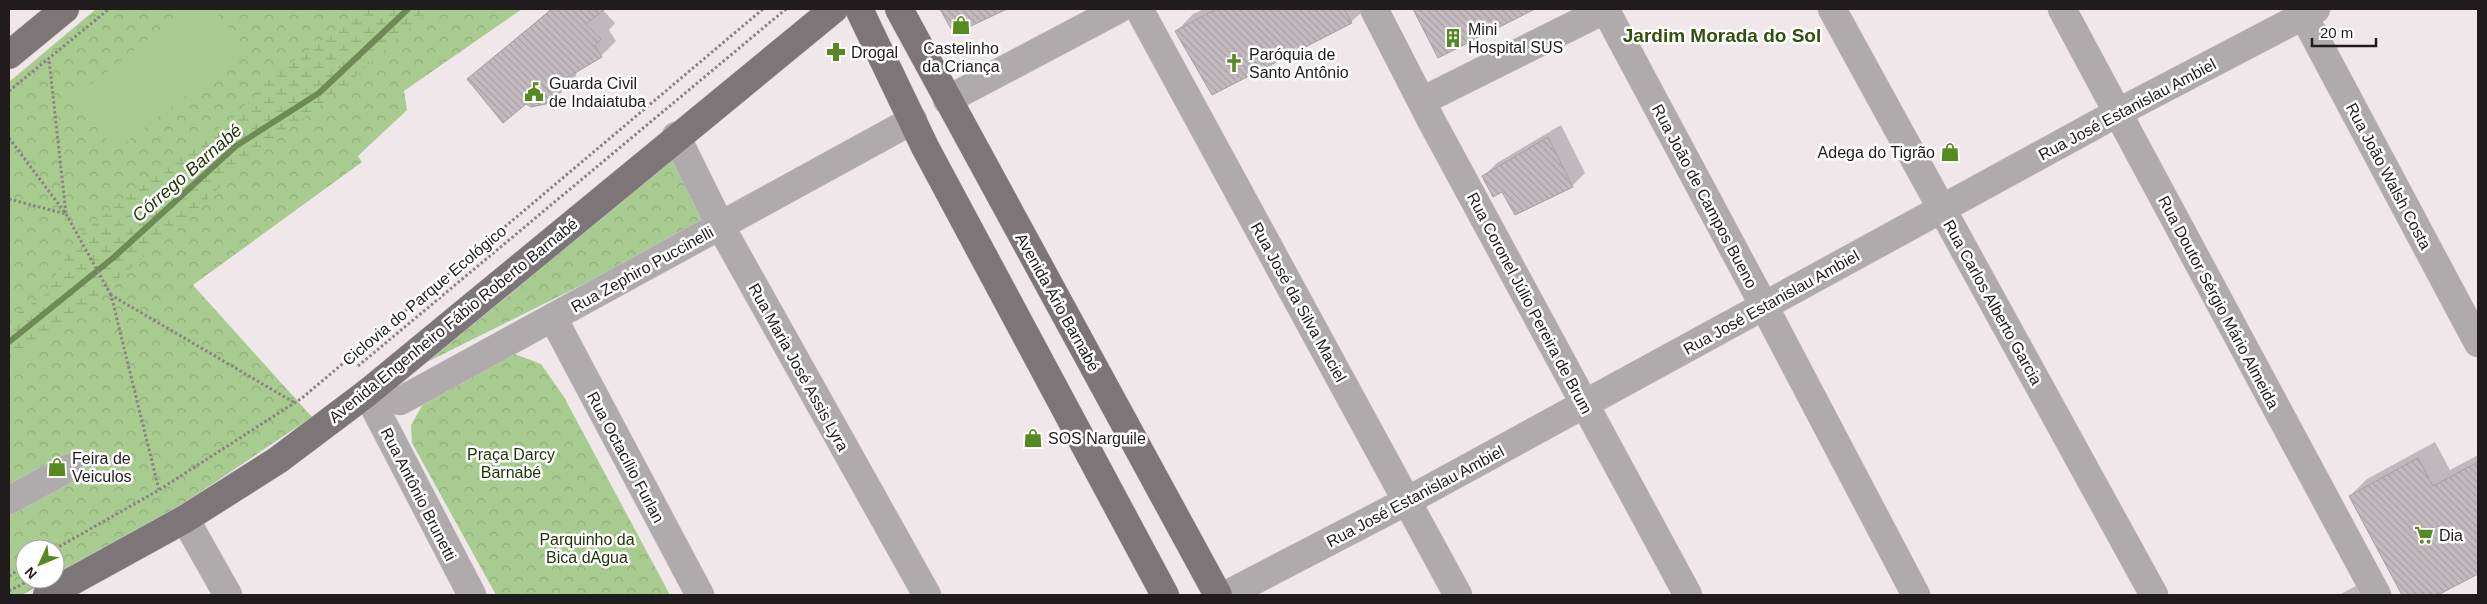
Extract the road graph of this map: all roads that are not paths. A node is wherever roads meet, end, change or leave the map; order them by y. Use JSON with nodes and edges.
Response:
{"nodes":[{"id":1,"x":65,"y":9,"type":"edge"},
{"id":2,"x":834,"y":9,"type":"edge"},
{"id":3,"x":859,"y":9,"type":"edge"},
{"id":4,"x":899,"y":9,"type":"edge"},
{"id":5,"x":1119,"y":9,"type":"edge"},
{"id":6,"x":1139,"y":9,"type":"edge"},
{"id":7,"x":1374,"y":9,"type":"edge"},
{"id":8,"x":1605,"y":9,"type":"edge"},
{"id":9,"x":1832,"y":9,"type":"edge"},
{"id":10,"x":2062,"y":9,"type":"edge"},
{"id":11,"x":2306,"y":11,"type":"edge"},
{"id":12,"x":9,"y":55,"type":"edge"},
{"id":13,"x":947,"y":100,"type":"junction"},
{"id":14,"x":1422,"y":101,"type":"junction"},
{"id":15,"x":2117,"y":113,"type":"junction"},
{"id":16,"x":913,"y":120,"type":"junction"},
{"id":17,"x":676,"y":136,"type":"junction"},
{"id":18,"x":1942,"y":209,"type":"junction"},
{"id":19,"x":721,"y":227,"type":"junction"},
{"id":20,"x":1764,"y":306,"type":"junction"},
{"id":21,"x":553,"y":318,"type":"junction"},
{"id":22,"x":2478,"y":343,"type":"edge"},
{"id":23,"x":367,"y":394,"type":"junction"},
{"id":24,"x":1585,"y":404,"type":"junction"},
{"id":25,"x":69,"y":468,"type":"dead end"},
{"id":26,"x":9,"y":500,"type":"edge"},
{"id":27,"x":1407,"y":501,"type":"junction"},
{"id":28,"x":185,"y":519,"type":"junction"},
{"id":29,"x":47,"y":595,"type":"edge"},
{"id":30,"x":228,"y":595,"type":"edge"},
{"id":31,"x":472,"y":595,"type":"edge"},
{"id":32,"x":700,"y":595,"type":"edge"},
{"id":33,"x":927,"y":595,"type":"edge"},
{"id":34,"x":1165,"y":595,"type":"edge"},
{"id":35,"x":1218,"y":595,"type":"edge"},
{"id":36,"x":1226,"y":595,"type":"edge"},
{"id":37,"x":1458,"y":595,"type":"edge"},
{"id":38,"x":1688,"y":595,"type":"edge"},
{"id":39,"x":1916,"y":595,"type":"edge"},
{"id":40,"x":2154,"y":595,"type":"edge"},
{"id":41,"x":2377,"y":595,"type":"edge"}],
"edges":[{"from":1,"to":12,"type":"main road"},
{"from":2,"to":17,"type":"main road","name":"Avenida Engenheiro Fábio Roberto Barnabé"},
{"from":3,"to":16,"type":"main road"},
{"from":4,"to":13,"type":"main road","name":"Avenida Ário Barnabé"},
{"from":5,"to":13,"type":"street"},
{"from":6,"to":27,"type":"street","name":"Rua José da Silva Maciel"},
{"from":7,"to":14,"type":"street","name":"Rua Coronel Júlio Pereira de Brum"},
{"from":8,"to":14,"type":"street"},
{"from":8,"to":20,"type":"street","name":"Rua João de Campos Bueno"},
{"from":9,"to":18,"type":"street","name":"Rua Carlos Alberto Garcia"},
{"from":10,"to":15,"type":"street","name":"Rua Doutor Sérgio Mário Almeida"},
{"from":11,"to":15,"type":"street","name":"Rua José Estanislau Ambiel"},
{"from":11,"to":22,"type":"street","name":"Rua João Walsh Costa"},
{"from":13,"to":35,"type":"main road","name":"Avenida Ário Barnabé"},
{"from":14,"to":24,"type":"street","name":"Rua Coronel Júlio Pereira de Brum"},
{"from":15,"to":18,"type":"street","name":"Rua José Estanislau Ambiel"},
{"from":15,"to":41,"type":"street","name":"Rua Doutor Sérgio Mário Almeida"},
{"from":16,"to":19,"type":"street","name":"Rua Zephiro Puccinelli"},
{"from":16,"to":34,"type":"main road"},
{"from":17,"to":19,"type":"street","name":"Rua Maria José Assis Lyra"},
{"from":17,"to":23,"type":"main road","name":"Avenida Engenheiro Fábio Roberto Barnabé"},
{"from":18,"to":20,"type":"street","name":"Rua José Estanislau Ambiel"},
{"from":18,"to":40,"type":"street","name":"Rua Carlos Alberto Garcia"},
{"from":19,"to":21,"type":"street","name":"Rua Zephiro Puccinelli"},
{"from":19,"to":33,"type":"street","name":"Rua Maria José Assis Lyra"},
{"from":20,"to":24,"type":"street","name":"Rua José Estanislau Ambiel"},
{"from":20,"to":39,"type":"street","name":"Rua João de Campos Bueno"},
{"from":21,"to":23,"type":"street","name":"Rua Zephiro Puccinelli"},
{"from":21,"to":32,"type":"street","name":"Rua Octacílio Furlan"},
{"from":23,"to":28,"type":"main road","name":"Avenida Engenheiro Fábio Roberto Barnabé"},
{"from":23,"to":31,"type":"street","name":"Rua Antônio Brunetti"},
{"from":24,"to":27,"type":"street","name":"Rua José Estanislau Ambiel"},
{"from":24,"to":38,"type":"street","name":"Rua Coronel Júlio Pereira de Brum"},
{"from":25,"to":26,"type":"street"},
{"from":27,"to":36,"type":"street","name":"Rua José Estanislau Ambiel"},
{"from":27,"to":37,"type":"street","name":"Rua José da Silva Maciel"},
{"from":28,"to":29,"type":"main road","name":"Avenida Engenheiro Fábio Roberto Barnabé"},
{"from":28,"to":30,"type":"street"}]}
